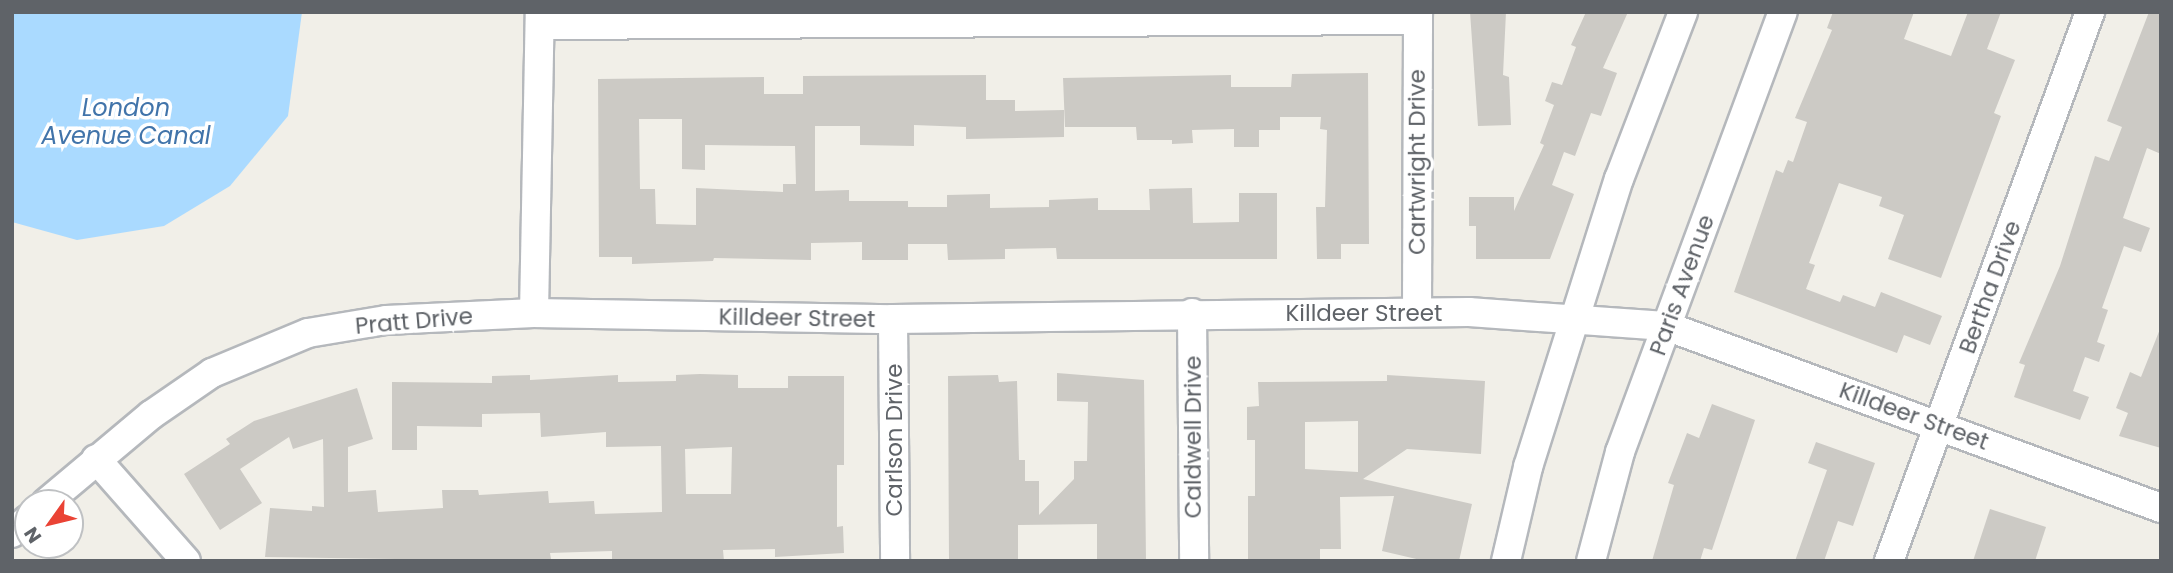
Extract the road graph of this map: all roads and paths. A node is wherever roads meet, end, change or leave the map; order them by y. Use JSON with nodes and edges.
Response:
{"nodes":[{"id":1,"x":1683,"y":12,"type":"edge"},
{"id":2,"x":1783,"y":12,"type":"edge"},
{"id":3,"x":2090,"y":12,"type":"edge"},
{"id":4,"x":840,"y":16,"type":"edge"},
{"id":5,"x":1128,"y":16,"type":"edge"},
{"id":6,"x":1418,"y":16,"type":"edge"},
{"id":7,"x":541,"y":19,"type":"edge"},
{"id":8,"x":534,"y":313,"type":"junction"},
{"id":9,"x":1192,"y":313,"type":"junction"},
{"id":10,"x":1417,"y":313,"type":"junction"},
{"id":11,"x":1577,"y":317,"type":"junction"},
{"id":12,"x":893,"y":319,"type":"junction"},
{"id":13,"x":1666,"y":326,"type":"junction"},
{"id":14,"x":1940,"y":425,"type":"junction"},
{"id":15,"x":96,"y":459,"type":"junction"},
{"id":16,"x":62,"y":489,"type":"edge"},
{"id":17,"x":2161,"y":508,"type":"edge"},
{"id":18,"x":186,"y":561,"type":"edge"},
{"id":19,"x":895,"y":561,"type":"edge"},
{"id":20,"x":1194,"y":561,"type":"edge"},
{"id":21,"x":1506,"y":561,"type":"edge"},
{"id":22,"x":1591,"y":561,"type":"edge"},
{"id":23,"x":1889,"y":561,"type":"edge"}],
"edges":[{"from":1,"to":11,"type":"street"},
{"from":2,"to":13,"type":"street","name":"Paris Avenue"},
{"from":3,"to":14,"type":"street","name":"Bertha Drive"},
{"from":4,"to":5,"type":"street"},
{"from":4,"to":7,"type":"street"},
{"from":5,"to":6,"type":"street"},
{"from":6,"to":10,"type":"street","name":"Cartwright Drive"},
{"from":7,"to":8,"type":"street"},
{"from":8,"to":12,"type":"street","name":"Killdeer Street"},
{"from":8,"to":15,"type":"street","name":"Pratt Drive"},
{"from":9,"to":10,"type":"street","name":"Killdeer Street"},
{"from":9,"to":12,"type":"street","name":"Killdeer Street"},
{"from":9,"to":20,"type":"street","name":"Caldwell Drive"},
{"from":10,"to":11,"type":"street","name":"Killdeer Street"},
{"from":11,"to":13,"type":"street","name":"Killdeer Street"},
{"from":11,"to":21,"type":"street"},
{"from":12,"to":19,"type":"street","name":"Carlson Drive"},
{"from":13,"to":14,"type":"street","name":"Killdeer Street"},
{"from":13,"to":22,"type":"street","name":"Paris Avenue"},
{"from":14,"to":17,"type":"street","name":"Killdeer Street"},
{"from":14,"to":23,"type":"street","name":"Bertha Drive"},
{"from":15,"to":16,"type":"street","name":"Pratt Drive"},
{"from":15,"to":18,"type":"street"}]}
